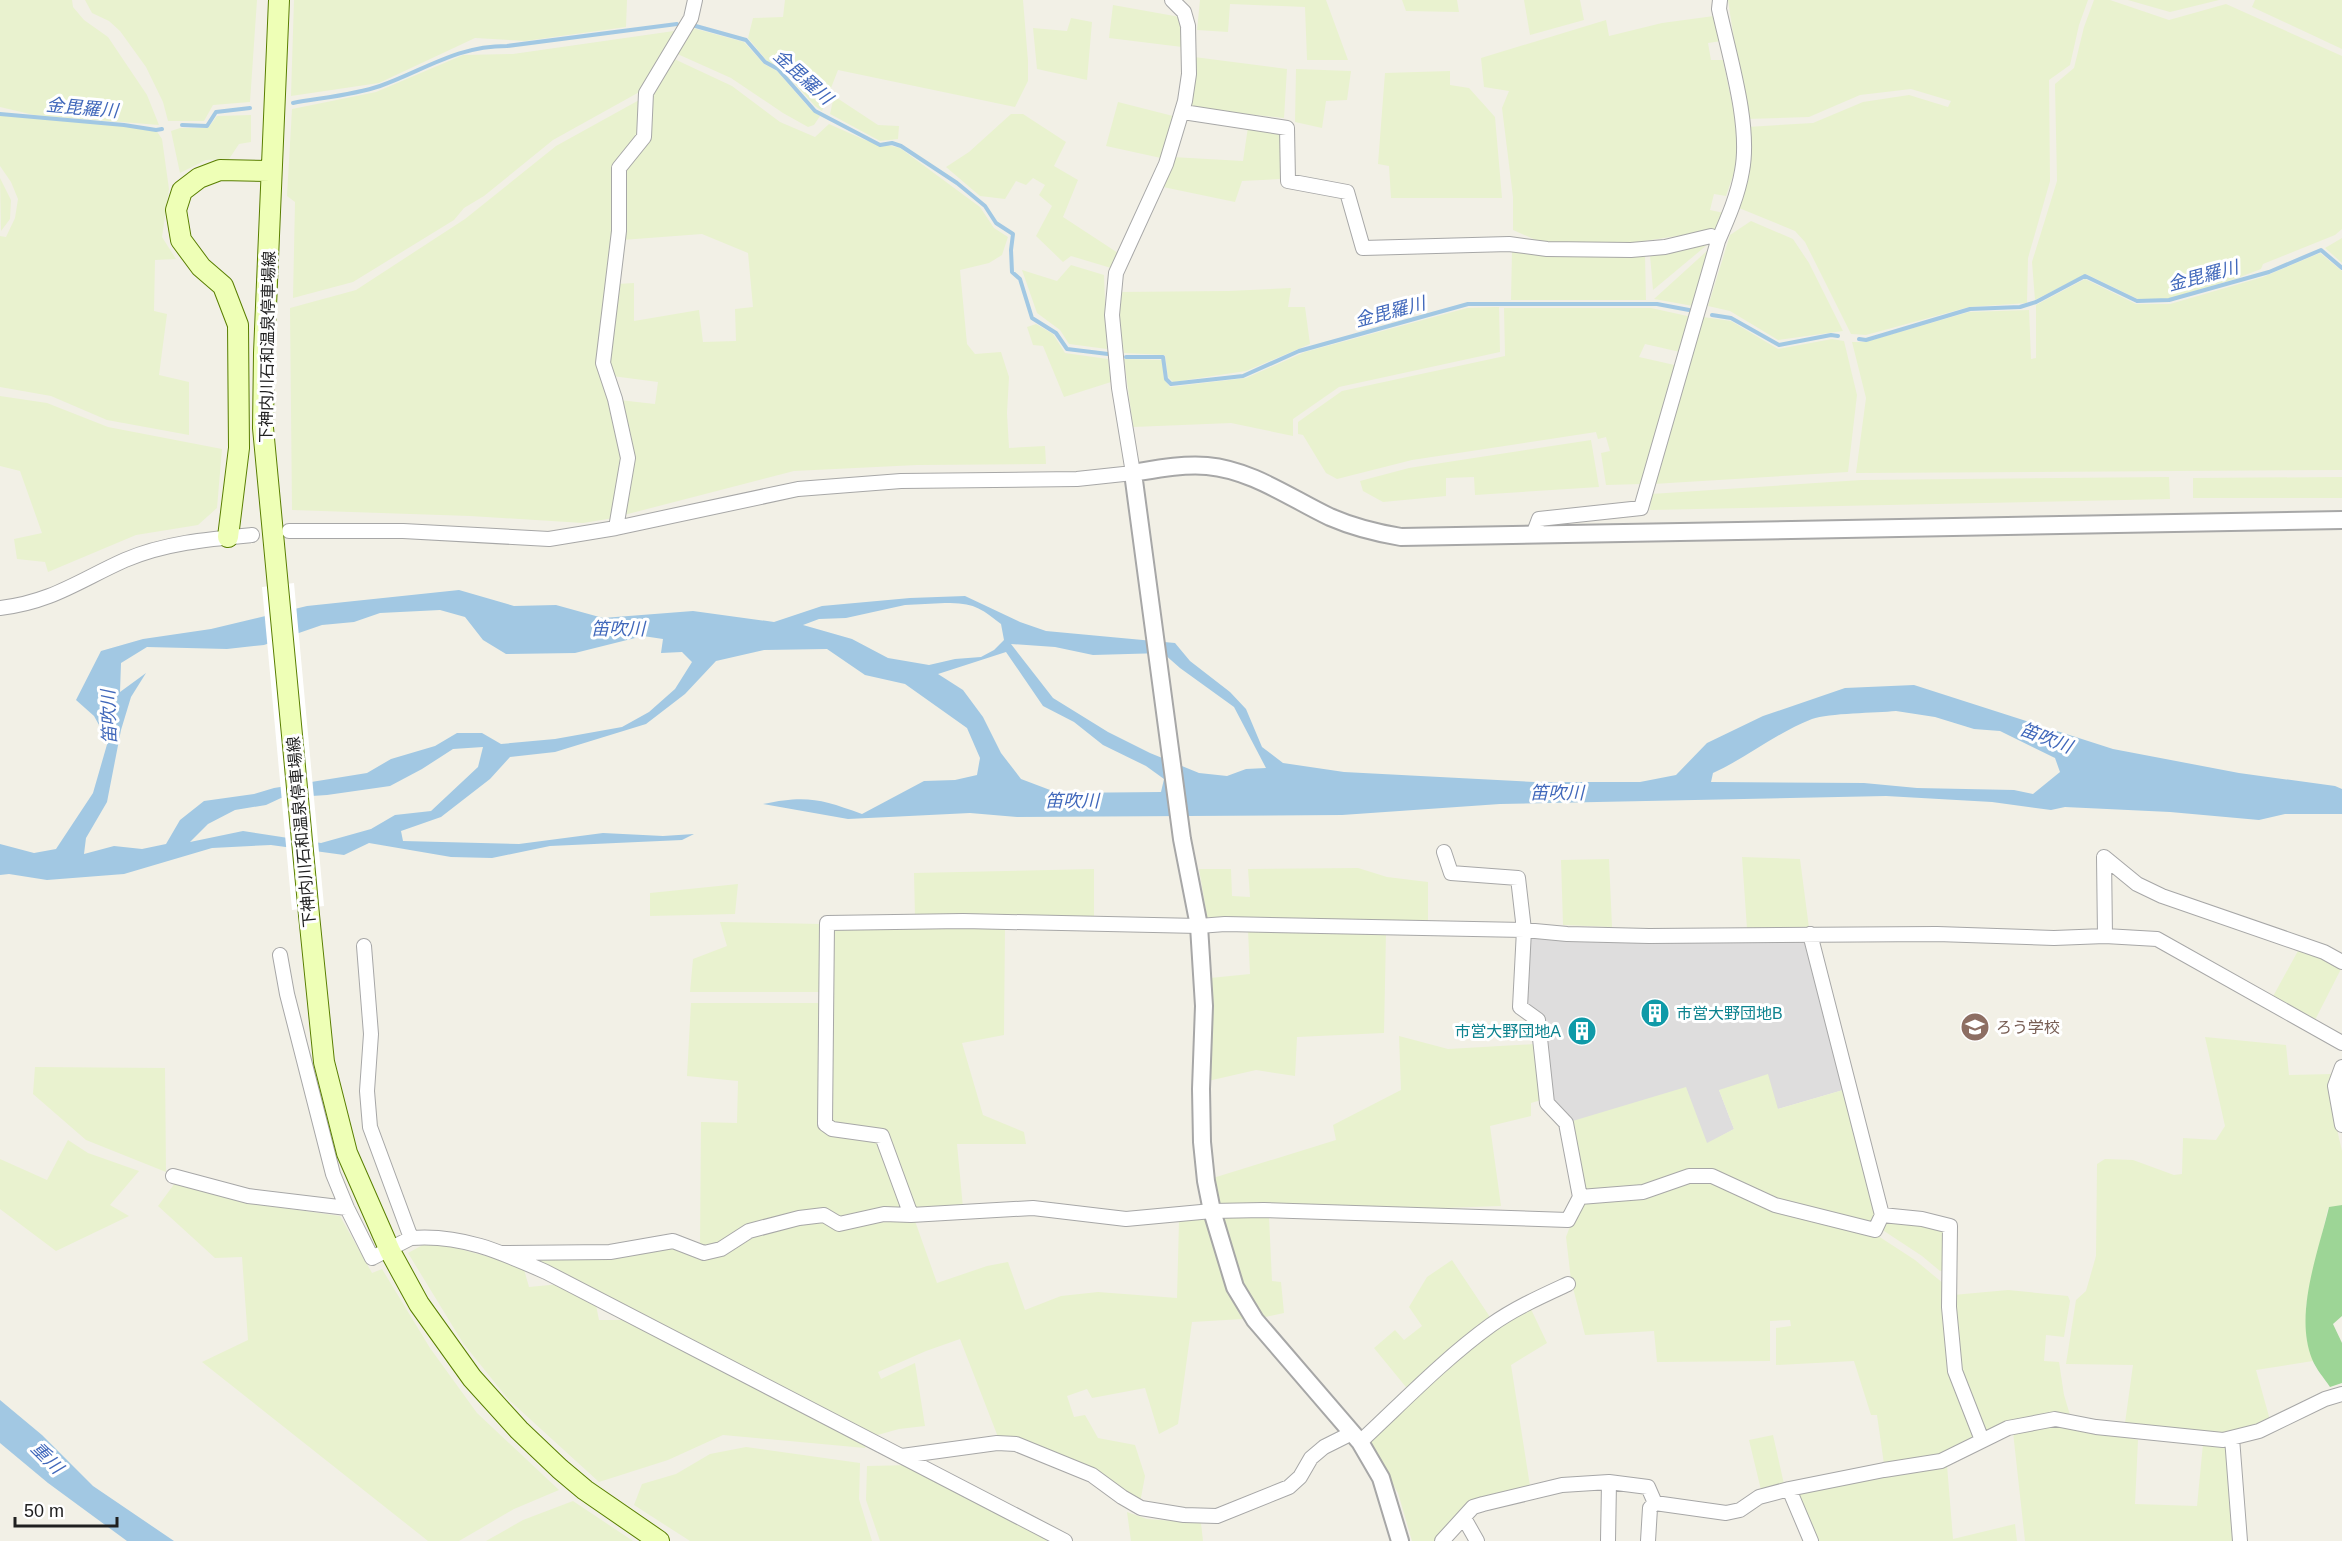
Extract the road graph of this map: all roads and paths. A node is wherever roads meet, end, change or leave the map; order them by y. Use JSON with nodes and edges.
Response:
{"nodes":[{"id":1,"x":279,"y":0,"type":"edge"},
{"id":2,"x":695,"y":0,"type":"edge"},
{"id":3,"x":1172,"y":0,"type":"edge"},
{"id":4,"x":1720,"y":0,"type":"edge"},
{"id":5,"x":1182,"y":112,"type":"junction"},
{"id":6,"x":270,"y":171,"type":"junction"},
{"id":7,"x":1718,"y":241,"type":"junction"},
{"id":8,"x":1133,"y":473,"type":"junction"},
{"id":9,"x":2342,"y":520,"type":"edge"},
{"id":10,"x":616,"y":528,"type":"junction"},
{"id":11,"x":289,"y":531,"type":"dead end"},
{"id":12,"x":252,"y":535,"type":"dead end"},
{"id":13,"x":1533,"y":535,"type":"junction"},
{"id":14,"x":228,"y":537,"type":"junction"},
{"id":15,"x":0,"y":608,"type":"edge"},
{"id":16,"x":1444,"y":852,"type":"dead end"},
{"id":17,"x":1199,"y":926,"type":"junction"},
{"id":18,"x":1524,"y":930,"type":"junction"},
{"id":19,"x":1810,"y":934,"type":"junction"},
{"id":20,"x":2105,"y":936,"type":"junction"},
{"id":21,"x":364,"y":946,"type":"dead end"},
{"id":22,"x":280,"y":956,"type":"dead end"},
{"id":23,"x":2342,"y":962,"type":"edge"},
{"id":24,"x":2342,"y":1043,"type":"edge"},
{"id":25,"x":2342,"y":1067,"type":"edge"},
{"id":26,"x":2342,"y":1125,"type":"edge"},
{"id":27,"x":173,"y":1176,"type":"dead end"},
{"id":28,"x":1580,"y":1197,"type":"junction"},
{"id":29,"x":347,"y":1209,"type":"junction"},
{"id":30,"x":1212,"y":1211,"type":"junction"},
{"id":31,"x":911,"y":1215,"type":"junction"},
{"id":32,"x":1882,"y":1215,"type":"junction"},
{"id":33,"x":411,"y":1238,"type":"junction"},
{"id":34,"x":390,"y":1251,"type":"junction"},
{"id":35,"x":502,"y":1253,"type":"junction"},
{"id":36,"x":1568,"y":1284,"type":"dead end"},
{"id":37,"x":2342,"y":1394,"type":"edge"},
{"id":38,"x":1356,"y":1437,"type":"junction"},
{"id":39,"x":2232,"y":1438,"type":"junction"},
{"id":40,"x":1982,"y":1440,"type":"junction"},
{"id":41,"x":902,"y":1456,"type":"junction"},
{"id":42,"x":1609,"y":1482,"type":"junction"},
{"id":43,"x":1789,"y":1489,"type":"junction"},
{"id":44,"x":1655,"y":1503,"type":"junction"},
{"id":45,"x":1464,"y":1518,"type":"junction"},
{"id":46,"x":659,"y":1541,"type":"edge"},
{"id":47,"x":1065,"y":1541,"type":"edge"},
{"id":48,"x":1400,"y":1541,"type":"edge"},
{"id":49,"x":1442,"y":1541,"type":"edge"},
{"id":50,"x":1477,"y":1541,"type":"edge"},
{"id":51,"x":1608,"y":1541,"type":"edge"},
{"id":52,"x":1648,"y":1541,"type":"edge"},
{"id":53,"x":1811,"y":1541,"type":"edge"},
{"id":54,"x":2240,"y":1541,"type":"edge"}],
"edges":[{"from":1,"to":6,"type":"main road","name":"下神内川石和温泉停車場線"},
{"from":2,"to":10,"type":"street"},
{"from":3,"to":5,"type":"street"},
{"from":4,"to":7,"type":"street"},
{"from":5,"to":7,"type":"street"},
{"from":5,"to":8,"type":"street"},
{"from":6,"to":14,"type":"main road"},
{"from":6,"to":34,"type":"main road","name":"下神内川石和温泉停車場線"},
{"from":7,"to":13,"type":"street"},
{"from":8,"to":10,"type":"street"},
{"from":8,"to":13,"type":"street"},
{"from":8,"to":17,"type":"street"},
{"from":9,"to":13,"type":"street"},
{"from":10,"to":11,"type":"street"},
{"from":12,"to":14,"type":"street"},
{"from":14,"to":15,"type":"street"},
{"from":16,"to":18,"type":"street"},
{"from":17,"to":18,"type":"street"},
{"from":17,"to":30,"type":"street"},
{"from":17,"to":31,"type":"street"},
{"from":18,"to":19,"type":"street"},
{"from":18,"to":28,"type":"street"},
{"from":19,"to":20,"type":"street"},
{"from":19,"to":32,"type":"street"},
{"from":20,"to":23,"type":"street"},
{"from":20,"to":24,"type":"street"},
{"from":21,"to":33,"type":"street"},
{"from":22,"to":29,"type":"street"},
{"from":25,"to":26,"type":"street"},
{"from":27,"to":29,"type":"street"},
{"from":28,"to":30,"type":"street"},
{"from":28,"to":32,"type":"street"},
{"from":29,"to":34,"type":"street"},
{"from":30,"to":31,"type":"street"},
{"from":30,"to":38,"type":"street"},
{"from":31,"to":35,"type":"street"},
{"from":32,"to":40,"type":"street"},
{"from":33,"to":34,"type":"street"},
{"from":33,"to":35,"type":"street"},
{"from":34,"to":46,"type":"main road","name":"下神内川石和温泉停車場線"},
{"from":35,"to":41,"type":"street"},
{"from":36,"to":38,"type":"street"},
{"from":37,"to":39,"type":"street"},
{"from":38,"to":41,"type":"street"},
{"from":38,"to":48,"type":"street"},
{"from":39,"to":40,"type":"street"},
{"from":39,"to":54,"type":"street"},
{"from":40,"to":43,"type":"street"},
{"from":41,"to":47,"type":"street"},
{"from":42,"to":44,"type":"street"},
{"from":42,"to":45,"type":"street"},
{"from":42,"to":51,"type":"street"},
{"from":43,"to":44,"type":"street"},
{"from":43,"to":53,"type":"street"},
{"from":44,"to":52,"type":"street"},
{"from":45,"to":49,"type":"street"},
{"from":45,"to":50,"type":"street"}]}
